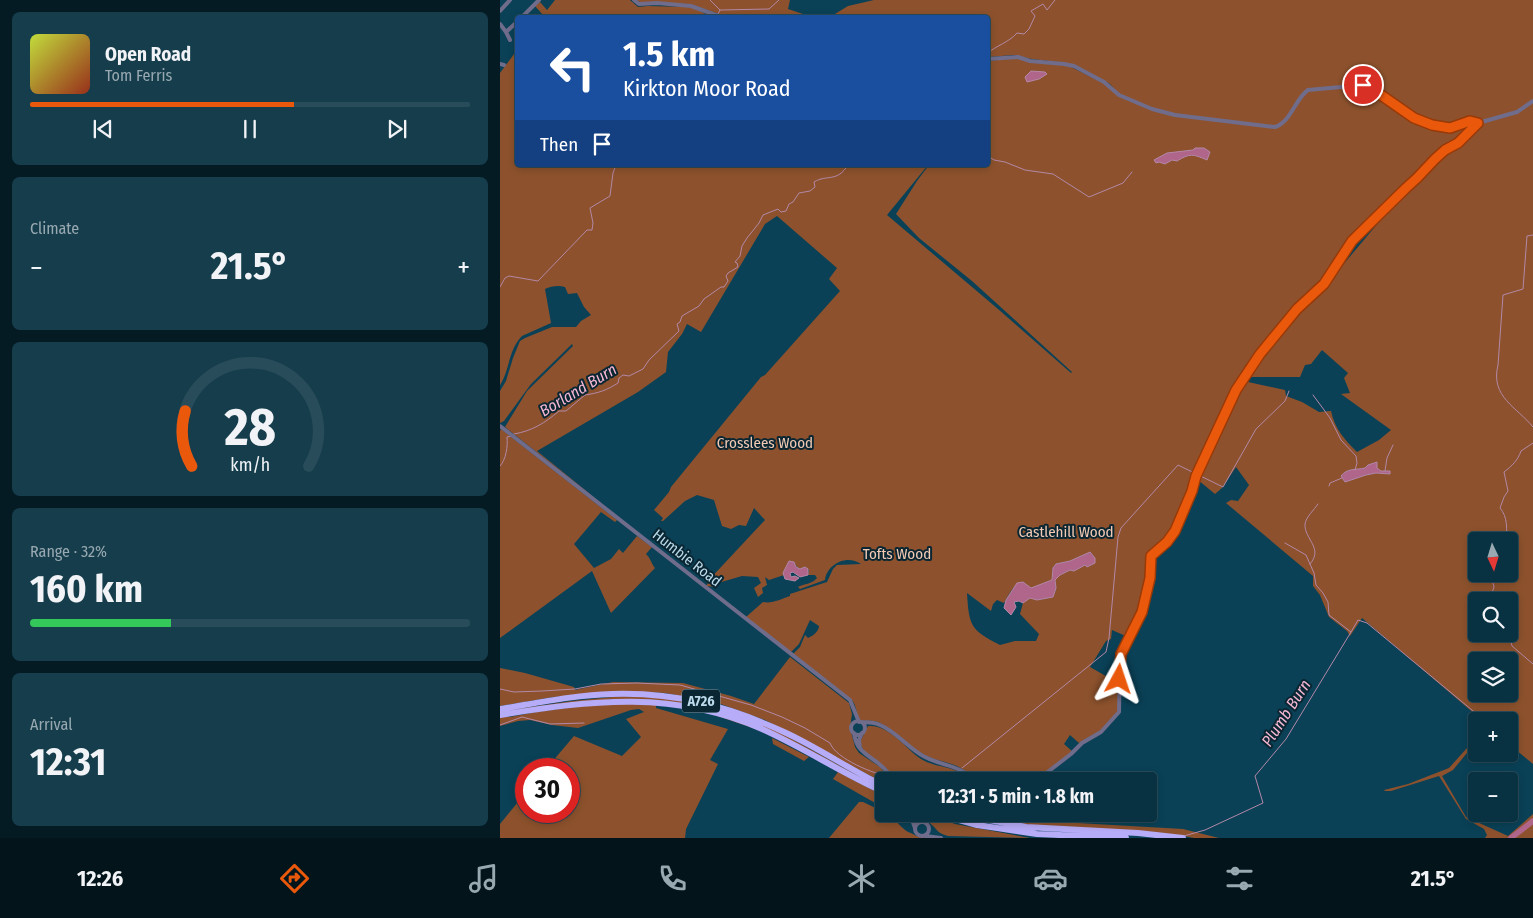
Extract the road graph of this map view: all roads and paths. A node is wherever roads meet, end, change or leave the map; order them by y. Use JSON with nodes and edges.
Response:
{"nodes":[{"id":1,"x":510,"y":0,"type":"edge"},
{"id":2,"x":539,"y":0,"type":"edge"},
{"id":3,"x":634,"y":0,"type":"edge"},
{"id":4,"x":500,"y":11,"type":"edge"},
{"id":5,"x":524,"y":15,"type":"edge"},
{"id":6,"x":716,"y":15,"type":"edge"},
{"id":7,"x":500,"y":24,"type":"edge"},
{"id":8,"x":515,"y":24,"type":"edge"},
{"id":9,"x":506,"y":32,"type":"junction"},
{"id":10,"x":510,"y":40,"type":"dead end"},
{"id":11,"x":990,"y":59,"type":"edge"},
{"id":12,"x":1533,"y":102,"type":"edge"},
{"id":13,"x":1478,"y":123,"type":"junction"},
{"id":14,"x":500,"y":426,"type":"edge"},
{"id":15,"x":500,"y":709,"type":"edge"},
{"id":16,"x":855,"y":712,"type":"junction"},
{"id":17,"x":500,"y":714,"type":"edge"},
{"id":18,"x":860,"y":722,"type":"junction"},
{"id":19,"x":853,"y":723,"type":"junction"},
{"id":20,"x":879,"y":724,"type":"junction"},
{"id":21,"x":864,"y":728,"type":"junction"},
{"id":22,"x":854,"y":733,"type":"junction"},
{"id":23,"x":862,"y":734,"type":"junction"},
{"id":24,"x":861,"y":750,"type":"junction"},
{"id":25,"x":887,"y":772,"type":"edge"},
{"id":26,"x":964,"y":772,"type":"edge"},
{"id":27,"x":1048,"y":772,"type":"edge"},
{"id":28,"x":875,"y":782,"type":"edge"},
{"id":29,"x":875,"y":787,"type":"edge"},
{"id":30,"x":913,"y":822,"type":"edge"},
{"id":31,"x":923,"y":822,"type":"joint"},
{"id":32,"x":966,"y":822,"type":"edge"},
{"id":33,"x":994,"y":822,"type":"edge"},
{"id":34,"x":915,"y":828,"type":"junction"},
{"id":35,"x":929,"y":828,"type":"junction"},
{"id":36,"x":925,"y":836,"type":"junction"},
{"id":37,"x":940,"y":838,"type":"edge"},
{"id":38,"x":1126,"y":838,"type":"edge"},
{"id":39,"x":1183,"y":838,"type":"edge"}],
"edges":[{"from":1,"to":4,"type":"street"},
{"from":2,"to":5,"type":"street"},
{"from":3,"to":6,"type":"street"},
{"from":7,"to":9,"type":"street"},
{"from":8,"to":9,"type":"street"},
{"from":9,"to":10,"type":"street"},
{"from":11,"to":13,"type":"street"},
{"from":12,"to":13,"type":"street"},
{"from":13,"to":27,"type":"street"},
{"from":14,"to":16,"type":"street","name":"Humbie Road"},
{"from":15,"to":28,"type":"highway","number":"A726"},
{"from":16,"to":18,"type":"street","name":"Humbie Road"},
{"from":16,"to":19,"type":"street"},
{"from":17,"to":29,"type":"highway","number":"A726"},
{"from":18,"to":19,"type":"street"},
{"from":18,"to":20,"type":"street"},
{"from":18,"to":21,"type":"street","name":"Humbie Road"},
{"from":19,"to":22,"type":"street"},
{"from":20,"to":21,"type":"street"},
{"from":20,"to":26,"type":"street"},
{"from":21,"to":23,"type":"street"},
{"from":22,"to":23,"type":"street"},
{"from":22,"to":24,"type":"street"},
{"from":23,"to":24,"type":"street"},
{"from":24,"to":25,"type":"street"},
{"from":30,"to":34,"type":"street"},
{"from":31,"to":34,"type":"street"},
{"from":31,"to":35,"type":"street"},
{"from":32,"to":38,"type":"highway"},
{"from":33,"to":39,"type":"highway"},
{"from":34,"to":36,"type":"street"},
{"from":35,"to":36,"type":"street"},
{"from":35,"to":37,"type":"street"},
{"from":36,"to":37,"type":"street"}]}
